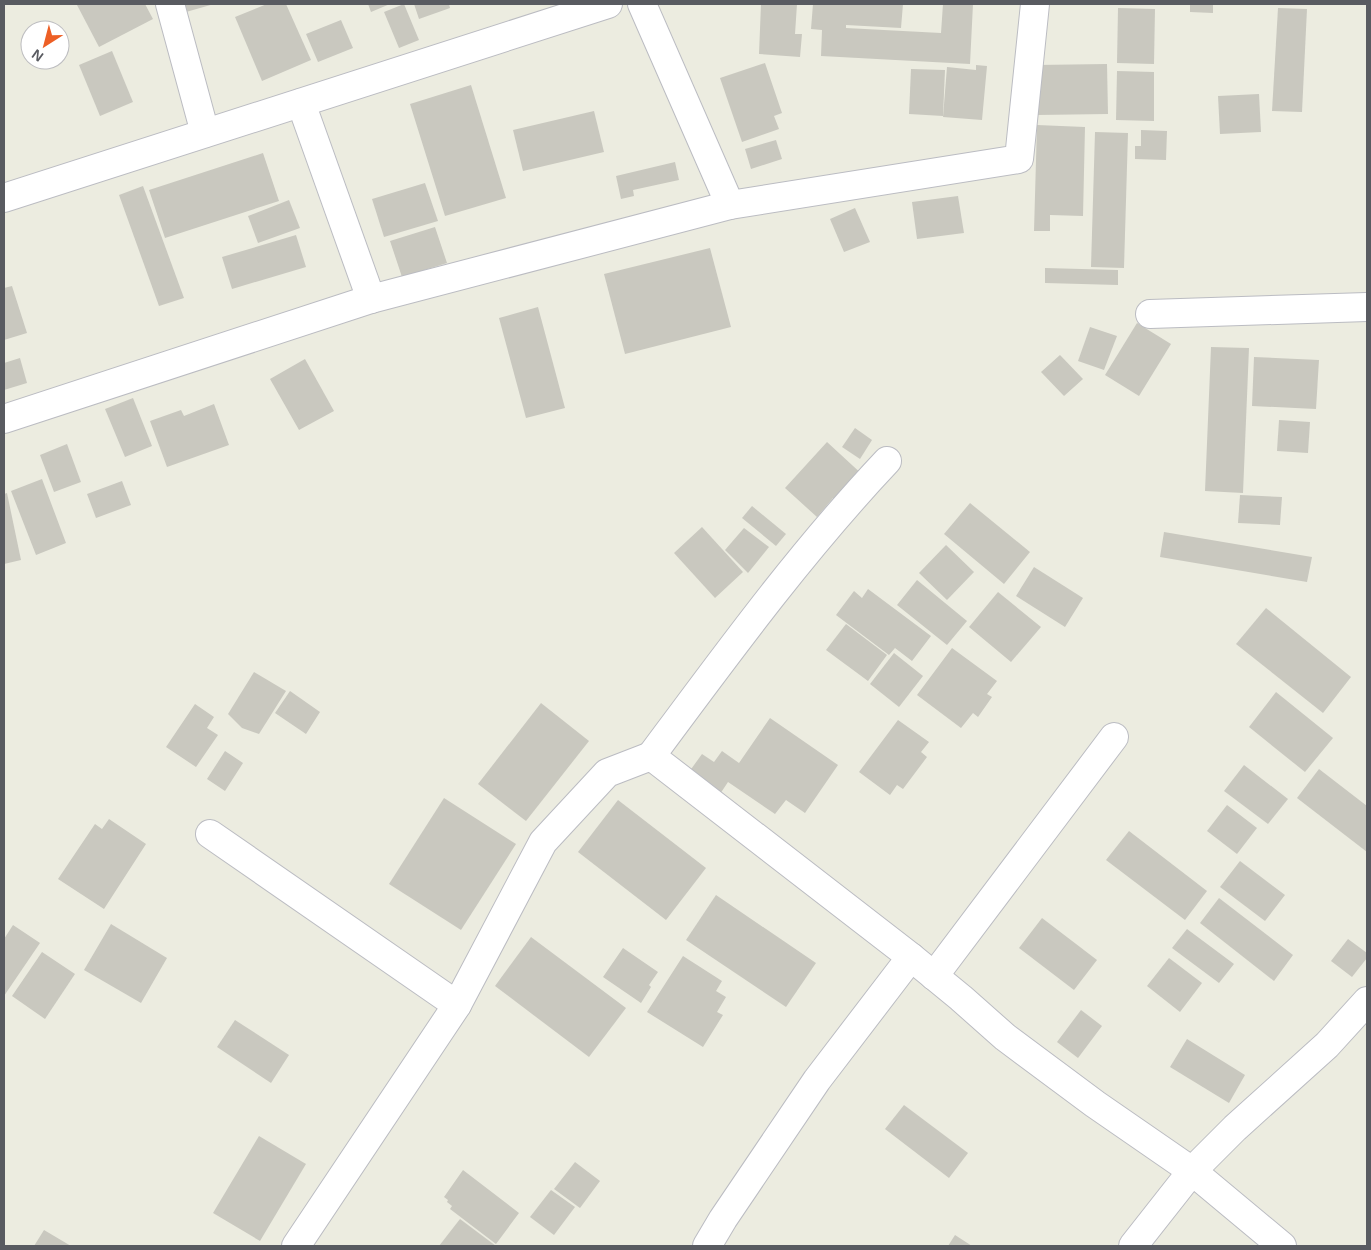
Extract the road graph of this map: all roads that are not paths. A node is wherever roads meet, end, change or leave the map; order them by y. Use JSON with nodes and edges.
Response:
{"nodes":[{"id":1,"x":170,"y":4,"type":"edge"},
{"id":2,"x":608,"y":4,"type":"edge"},
{"id":3,"x":642,"y":4,"type":"edge"},
{"id":4,"x":1035,"y":4,"type":"edge"},
{"id":5,"x":301,"y":103,"type":"junction"},
{"id":6,"x":204,"y":133,"type":"junction"},
{"id":7,"x":4,"y":198,"type":"edge"},
{"id":8,"x":730,"y":205,"type":"junction"},
{"id":9,"x":371,"y":299,"type":"junction"},
{"id":10,"x":1367,"y":307,"type":"edge"},
{"id":11,"x":1150,"y":314,"type":"dead end"},
{"id":12,"x":4,"y":420,"type":"edge"},
{"id":13,"x":887,"y":461,"type":"dead end"},
{"id":14,"x":1114,"y":737,"type":"dead end"},
{"id":15,"x":651,"y":756,"type":"junction"},
{"id":16,"x":210,"y":834,"type":"dead end"},
{"id":17,"x":911,"y":957,"type":"junction"},
{"id":18,"x":934,"y":976,"type":"junction"},
{"id":19,"x":1367,"y":1001,"type":"edge"},
{"id":20,"x":457,"y":1005,"type":"junction"},
{"id":21,"x":1192,"y":1171,"type":"junction"},
{"id":22,"x":296,"y":1246,"type":"edge"},
{"id":23,"x":707,"y":1246,"type":"edge"},
{"id":24,"x":1133,"y":1246,"type":"edge"},
{"id":25,"x":1282,"y":1246,"type":"edge"}],
"edges":[{"from":1,"to":6,"type":"street"},
{"from":2,"to":5,"type":"street"},
{"from":3,"to":8,"type":"street"},
{"from":4,"to":8,"type":"street"},
{"from":5,"to":6,"type":"street"},
{"from":5,"to":9,"type":"street"},
{"from":6,"to":7,"type":"street"},
{"from":8,"to":9,"type":"street"},
{"from":9,"to":12,"type":"street"},
{"from":10,"to":11,"type":"street"},
{"from":13,"to":15,"type":"street"},
{"from":14,"to":18,"type":"street"},
{"from":15,"to":17,"type":"street"},
{"from":15,"to":20,"type":"street"},
{"from":16,"to":20,"type":"street"},
{"from":17,"to":18,"type":"street"},
{"from":17,"to":23,"type":"street"},
{"from":18,"to":21,"type":"street"},
{"from":19,"to":21,"type":"street"},
{"from":20,"to":22,"type":"street"},
{"from":21,"to":24,"type":"street"},
{"from":21,"to":25,"type":"street"}]}
